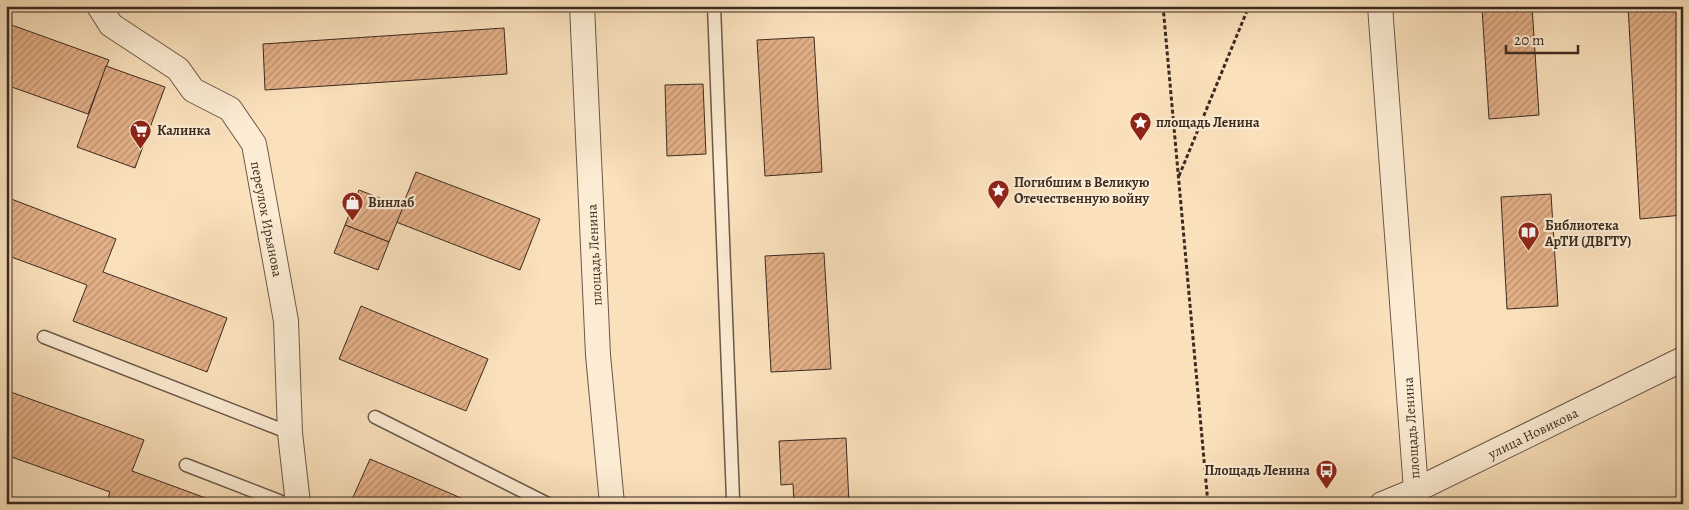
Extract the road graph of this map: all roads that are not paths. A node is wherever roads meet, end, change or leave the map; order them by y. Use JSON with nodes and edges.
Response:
{"nodes":[{"id":1,"x":99,"y":6,"type":"edge"},
{"id":2,"x":582,"y":6,"type":"edge"},
{"id":3,"x":714,"y":6,"type":"edge"},
{"id":4,"x":1380,"y":6,"type":"edge"},
{"id":5,"x":44,"y":337,"type":"dead end"},
{"id":6,"x":1683,"y":359,"type":"edge"},
{"id":7,"x":375,"y":417,"type":"dead end"},
{"id":8,"x":290,"y":433,"type":"junction"},
{"id":9,"x":186,"y":464,"type":"dead end"},
{"id":10,"x":1416,"y":490,"type":"junction"},
{"id":11,"x":733,"y":499,"type":"dead end"},
{"id":12,"x":288,"y":504,"type":"edge"},
{"id":13,"x":298,"y":504,"type":"edge"},
{"id":14,"x":548,"y":504,"type":"edge"},
{"id":15,"x":612,"y":504,"type":"edge"},
{"id":16,"x":1382,"y":504,"type":"edge"}],
"edges":[{"from":1,"to":8,"type":"street","name":"переулок Ирьянова"},
{"from":2,"to":15,"type":"street","name":"площадь Ленина"},
{"from":3,"to":11,"type":"lane"},
{"from":4,"to":10,"type":"street","name":"площадь Ленина"},
{"from":5,"to":8,"type":"lane"},
{"from":6,"to":10,"type":"street","name":"улица Новикова"},
{"from":7,"to":14,"type":"lane"},
{"from":8,"to":13,"type":"street","name":"переулок Ирьянова"},
{"from":9,"to":12,"type":"lane"},
{"from":10,"to":16,"type":"street","name":"улица Новикова"}]}
